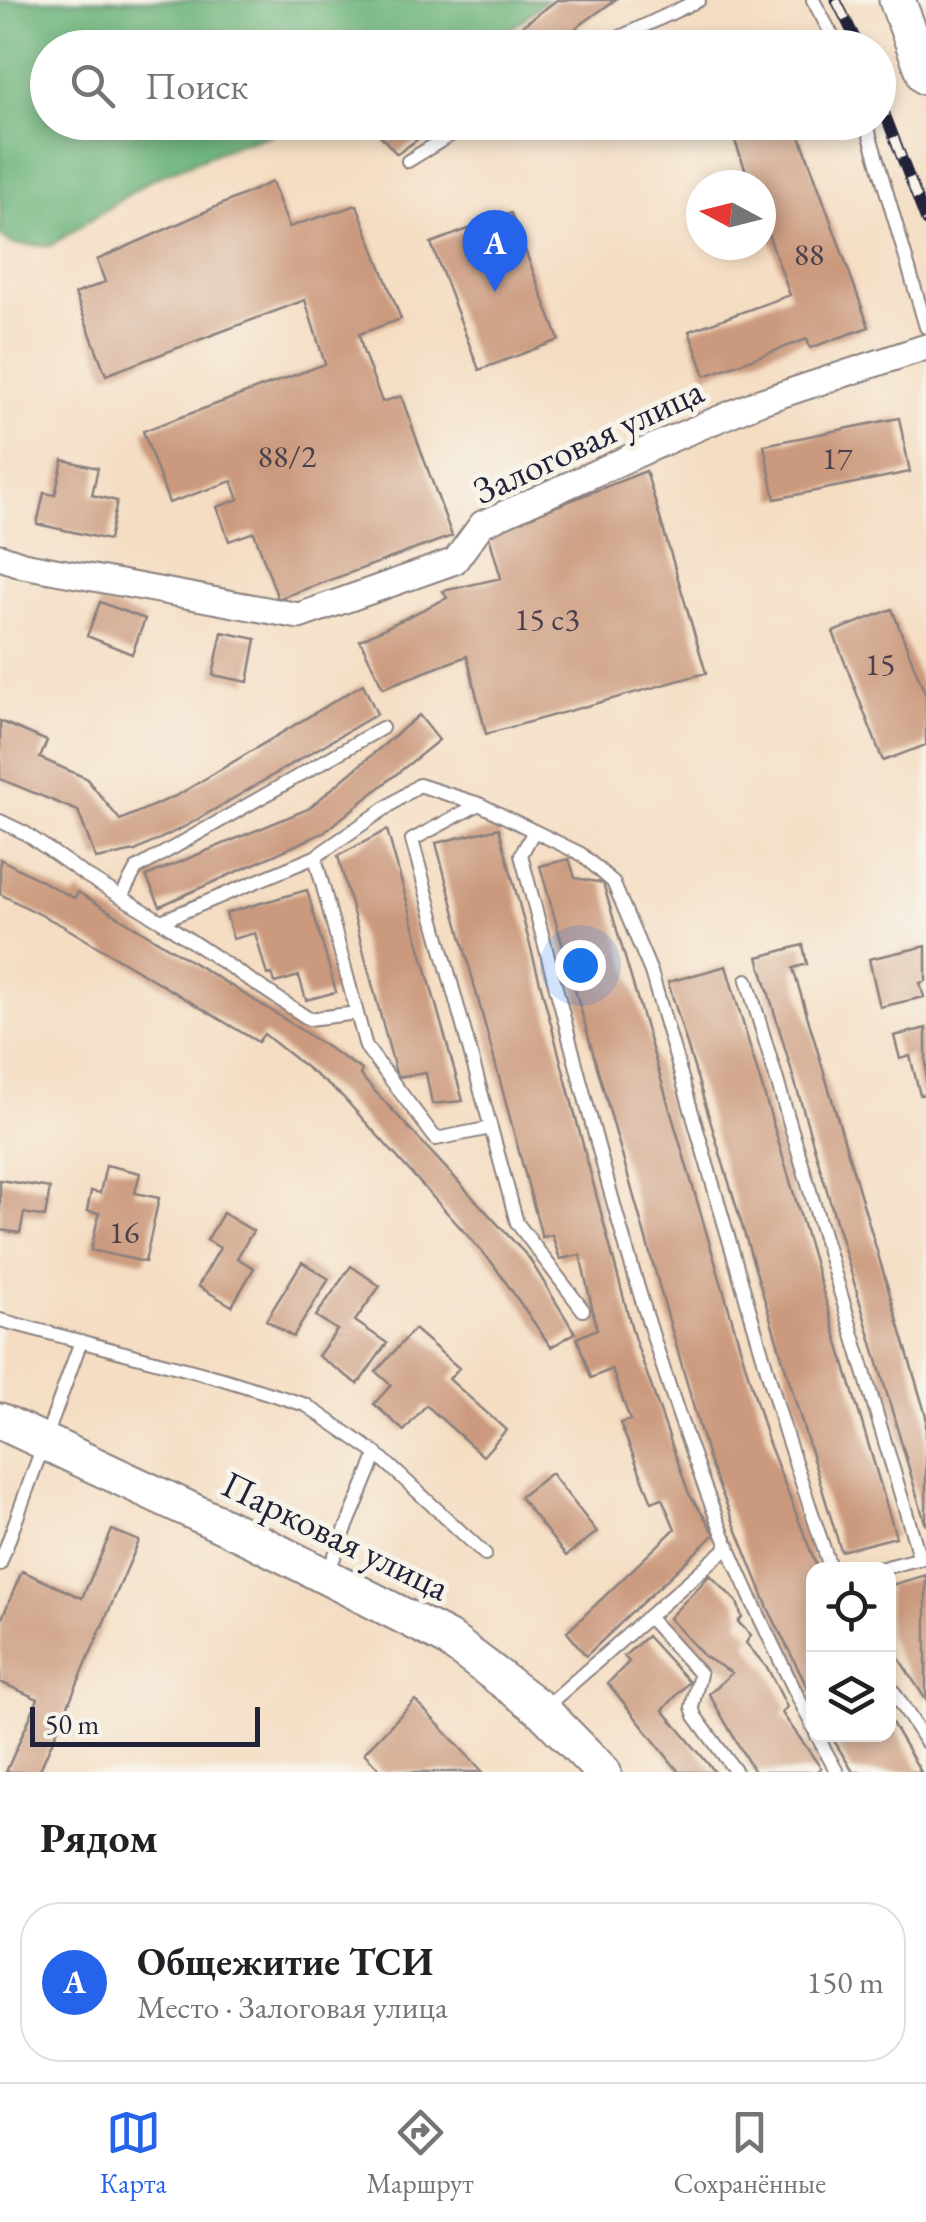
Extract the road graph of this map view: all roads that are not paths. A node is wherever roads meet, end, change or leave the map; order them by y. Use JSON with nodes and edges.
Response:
{"nodes":[{"id":1,"x":699,"y":0,"type":"edge"},
{"id":2,"x":814,"y":0,"type":"edge"},
{"id":3,"x":898,"y":0,"type":"edge"},
{"id":4,"x":635,"y":30,"type":"edge"},
{"id":5,"x":830,"y":30,"type":"edge"},
{"id":6,"x":926,"y":78,"type":"edge"},
{"id":7,"x":442,"y":140,"type":"edge"},
{"id":8,"x":871,"y":140,"type":"edge"},
{"id":9,"x":408,"y":161,"type":"dead end"},
{"id":10,"x":926,"y":327,"type":"edge"},
{"id":11,"x":926,"y":347,"type":"edge"},
{"id":12,"x":0,"y":557,"type":"edge"},
{"id":13,"x":382,"y":728,"type":"dead end"},
{"id":14,"x":478,"y":804,"type":"junction"},
{"id":15,"x":0,"y":821,"type":"edge"},
{"id":16,"x":534,"y":830,"type":"junction"},
{"id":17,"x":315,"y":857,"type":"junction"},
{"id":18,"x":120,"y":897,"type":"junction"},
{"id":19,"x":162,"y":921,"type":"junction"},
{"id":20,"x":747,"y":980,"type":"dead end"},
{"id":21,"x":357,"y":1013,"type":"junction"},
{"id":22,"x":491,"y":1128,"type":"junction"},
{"id":23,"x":583,"y":1310,"type":"dead end"},
{"id":24,"x":0,"y":1320,"type":"edge"},
{"id":25,"x":82,"y":1341,"type":"junction"},
{"id":26,"x":0,"y":1421,"type":"edge"},
{"id":27,"x":45,"y":1442,"type":"junction"},
{"id":28,"x":376,"y":1454,"type":"junction"},
{"id":29,"x":729,"y":1546,"type":"junction"},
{"id":30,"x":486,"y":1554,"type":"dead end"},
{"id":31,"x":923,"y":1558,"type":"edge"},
{"id":32,"x":828,"y":1562,"type":"edge"},
{"id":33,"x":0,"y":1564,"type":"edge"},
{"id":34,"x":896,"y":1565,"type":"edge"},
{"id":35,"x":326,"y":1576,"type":"junction"},
{"id":36,"x":649,"y":1618,"type":"junction"},
{"id":37,"x":896,"y":1695,"type":"edge"},
{"id":38,"x":542,"y":1710,"type":"junction"},
{"id":39,"x":806,"y":1714,"type":"edge"},
{"id":40,"x":820,"y":1742,"type":"edge"},
{"id":41,"x":926,"y":1742,"type":"edge"},
{"id":42,"x":603,"y":1772,"type":"edge"},
{"id":43,"x":736,"y":1772,"type":"edge"},
{"id":44,"x":837,"y":1772,"type":"edge"}],
"edges":[{"from":1,"to":4,"type":"lane"},
{"from":2,"to":5,"type":"lane"},
{"from":3,"to":6,"type":"street"},
{"from":7,"to":9,"type":"lane"},
{"from":8,"to":10,"type":"lane"},
{"from":11,"to":12,"type":"street","name":"Залоговая улица"},
{"from":13,"to":18,"type":"lane"},
{"from":14,"to":16,"type":"lane"},
{"from":14,"to":17,"type":"lane"},
{"from":14,"to":22,"type":"lane"},
{"from":15,"to":18,"type":"lane"},
{"from":16,"to":29,"type":"lane"},
{"from":16,"to":32,"type":"lane"},
{"from":17,"to":19,"type":"lane"},
{"from":17,"to":21,"type":"lane"},
{"from":18,"to":19,"type":"lane"},
{"from":19,"to":21,"type":"lane"},
{"from":20,"to":31,"type":"lane"},
{"from":21,"to":22,"type":"lane"},
{"from":22,"to":23,"type":"lane"},
{"from":24,"to":25,"type":"lane"},
{"from":25,"to":27,"type":"lane"},
{"from":25,"to":28,"type":"lane"},
{"from":26,"to":27,"type":"street","name":"Парковая улица"},
{"from":27,"to":33,"type":"lane"},
{"from":27,"to":35,"type":"street","name":"Парковая улица"},
{"from":28,"to":30,"type":"lane"},
{"from":28,"to":35,"type":"lane"},
{"from":29,"to":36,"type":"lane"},
{"from":29,"to":39,"type":"lane"},
{"from":31,"to":34,"type":"lane"},
{"from":35,"to":38,"type":"street","name":"Парковая улица"},
{"from":36,"to":38,"type":"lane"},
{"from":36,"to":43,"type":"lane"},
{"from":37,"to":41,"type":"lane"},
{"from":38,"to":42,"type":"street","name":"Парковая улица"},
{"from":40,"to":44,"type":"lane"}]}
